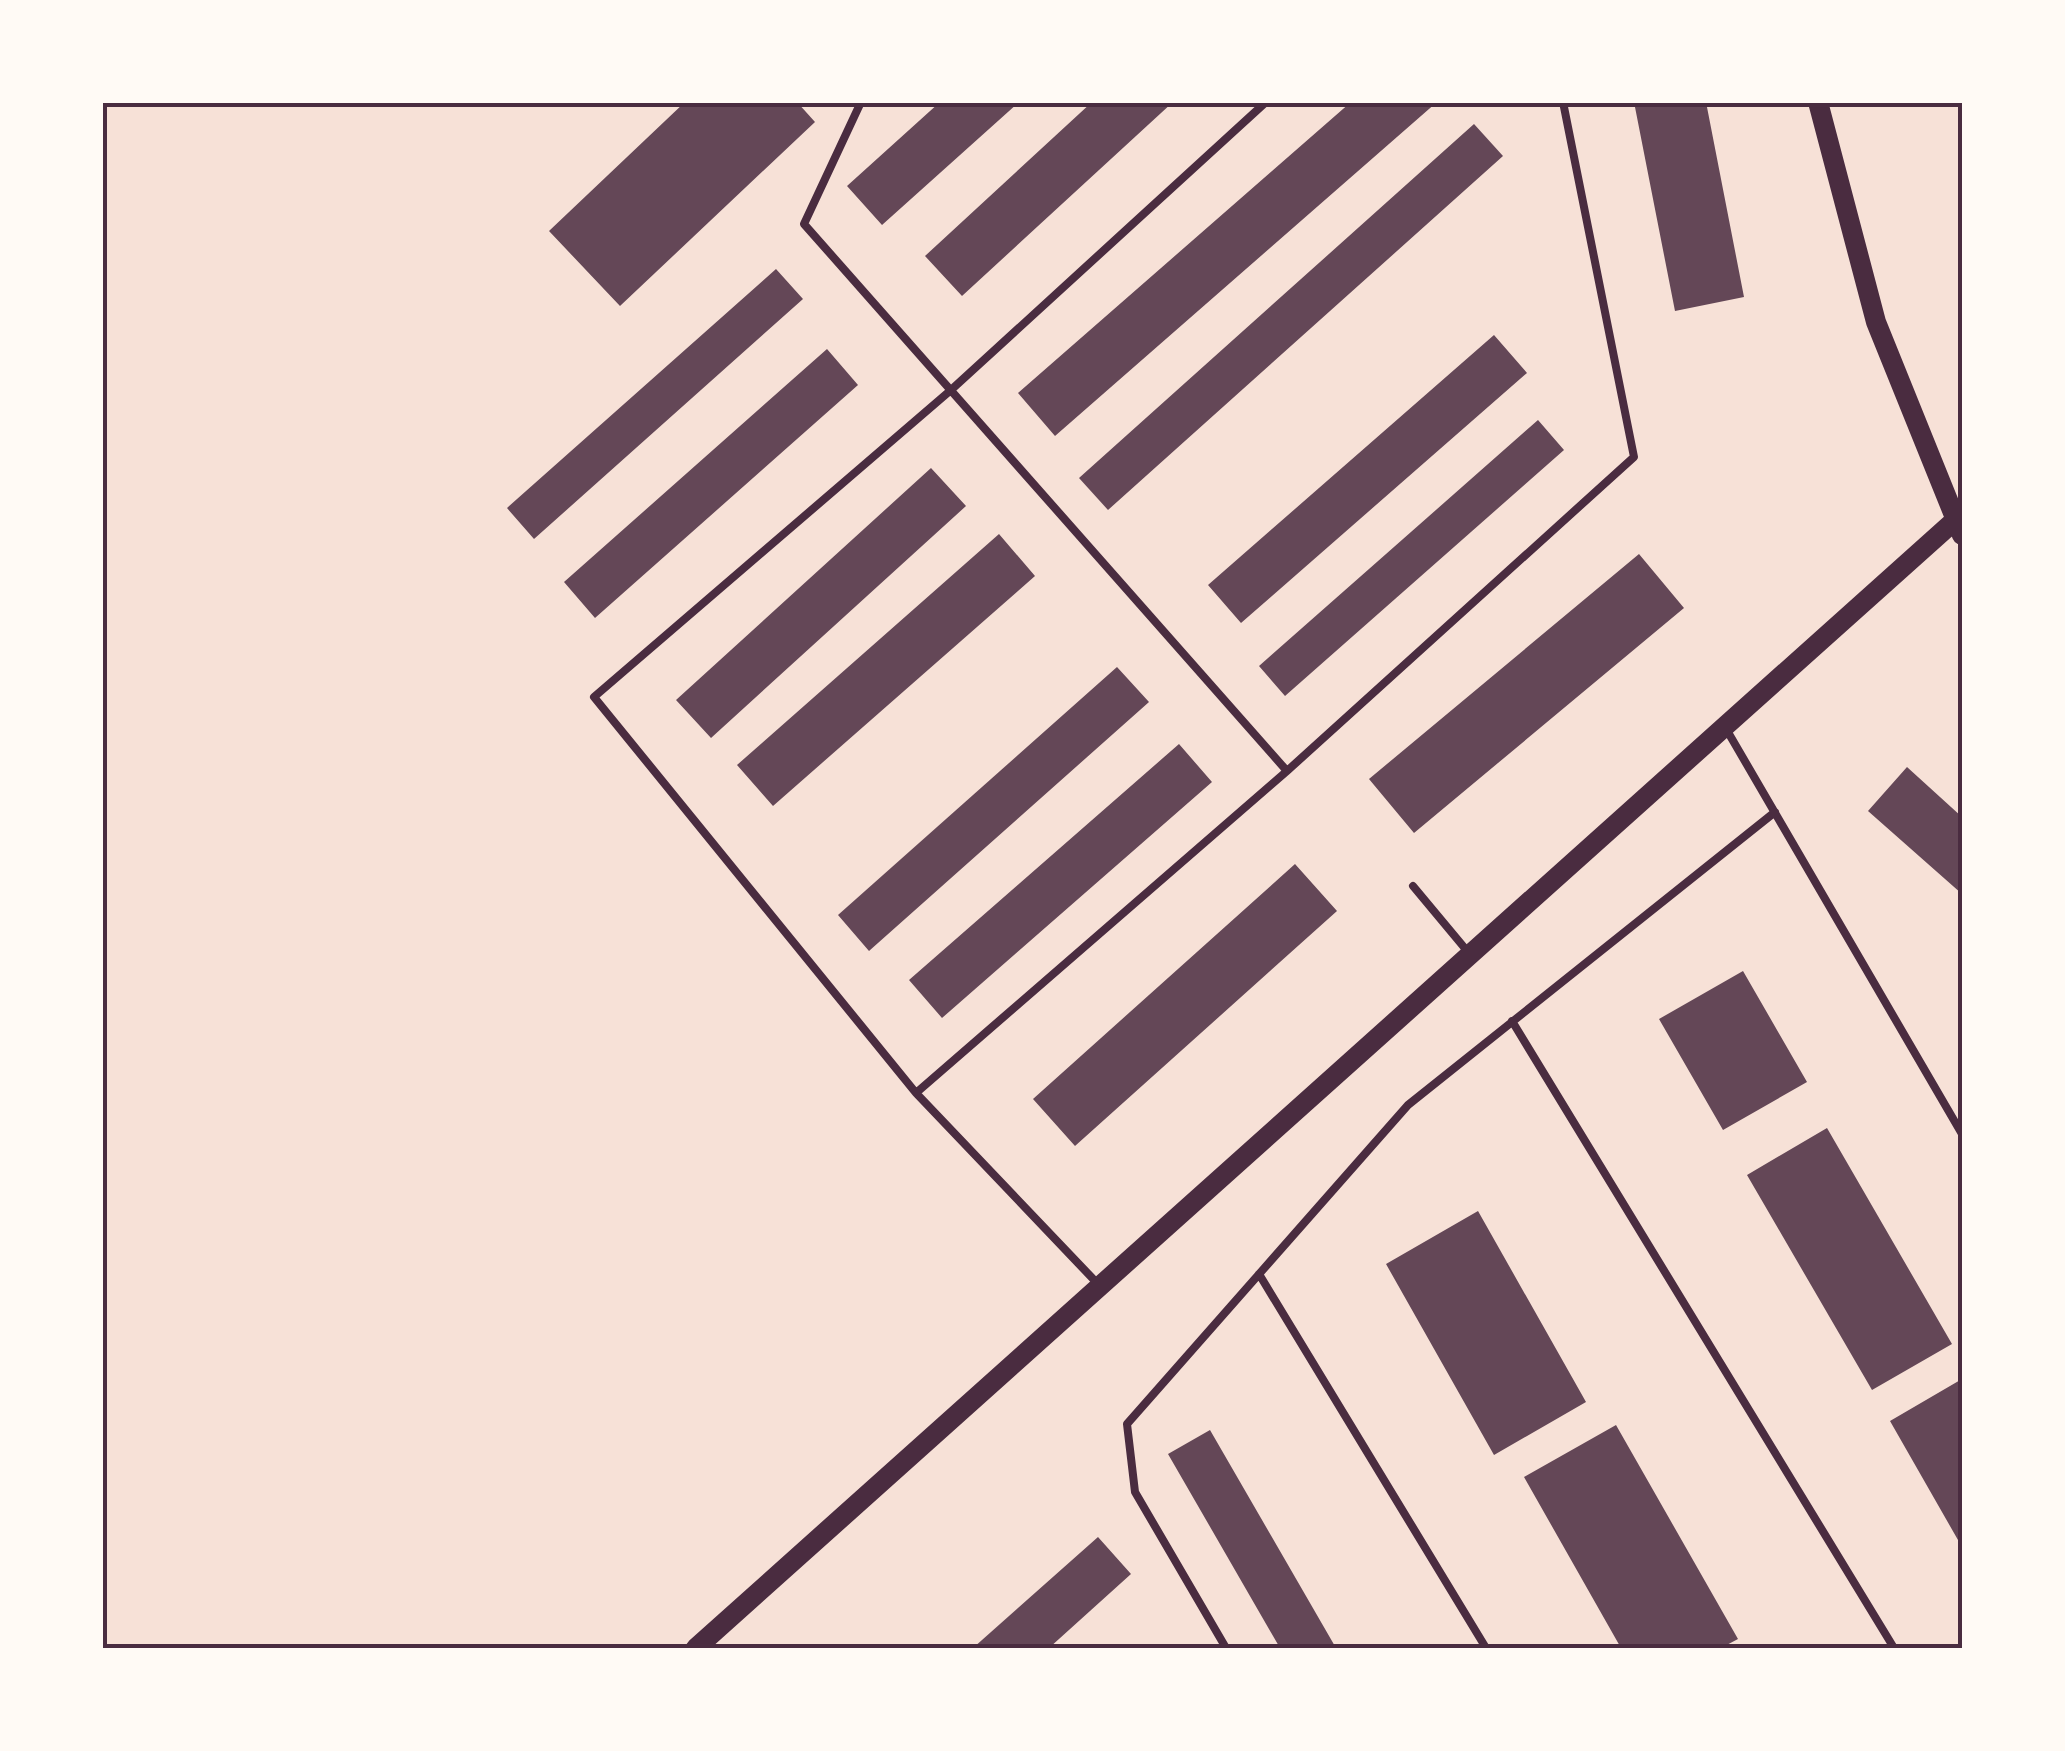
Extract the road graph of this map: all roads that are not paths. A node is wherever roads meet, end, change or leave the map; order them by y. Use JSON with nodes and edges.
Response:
{"nodes":[{"id":1,"x":861,"y":102,"type":"edge"},
{"id":2,"x":1266,"y":102,"type":"edge"},
{"id":3,"x":1564,"y":102,"type":"edge"},
{"id":4,"x":1818,"y":102,"type":"edge"},
{"id":5,"x":950,"y":390,"type":"junction"},
{"id":6,"x":1960,"y":523,"type":"edge"},
{"id":7,"x":1725,"y":727,"type":"junction"},
{"id":8,"x":1286,"y":772,"type":"junction"},
{"id":9,"x":1775,"y":812,"type":"junction"},
{"id":10,"x":1413,"y":886,"type":"dead end"},
{"id":11,"x":1471,"y":955,"type":"junction"},
{"id":12,"x":1512,"y":1021,"type":"junction"},
{"id":13,"x":916,"y":1093,"type":"junction"},
{"id":14,"x":1962,"y":1134,"type":"edge"},
{"id":15,"x":1259,"y":1274,"type":"junction"},
{"id":16,"x":1100,"y":1286,"type":"junction"},
{"id":17,"x":696,"y":1648,"type":"edge"},
{"id":18,"x":1226,"y":1648,"type":"edge"},
{"id":19,"x":1486,"y":1648,"type":"edge"},
{"id":20,"x":1894,"y":1648,"type":"edge"}],
"edges":[{"from":1,"to":5,"type":"lane"},
{"from":2,"to":5,"type":"lane"},
{"from":3,"to":8,"type":"lane"},
{"from":4,"to":6,"type":"main road"},
{"from":5,"to":8,"type":"lane"},
{"from":5,"to":13,"type":"lane"},
{"from":6,"to":7,"type":"main road"},
{"from":7,"to":9,"type":"lane"},
{"from":7,"to":11,"type":"main road"},
{"from":8,"to":13,"type":"lane"},
{"from":9,"to":12,"type":"lane"},
{"from":9,"to":14,"type":"lane"},
{"from":10,"to":11,"type":"lane"},
{"from":11,"to":16,"type":"main road"},
{"from":12,"to":15,"type":"lane"},
{"from":12,"to":20,"type":"lane"},
{"from":13,"to":16,"type":"lane"},
{"from":15,"to":18,"type":"lane"},
{"from":15,"to":19,"type":"lane"},
{"from":16,"to":17,"type":"main road"}]}
